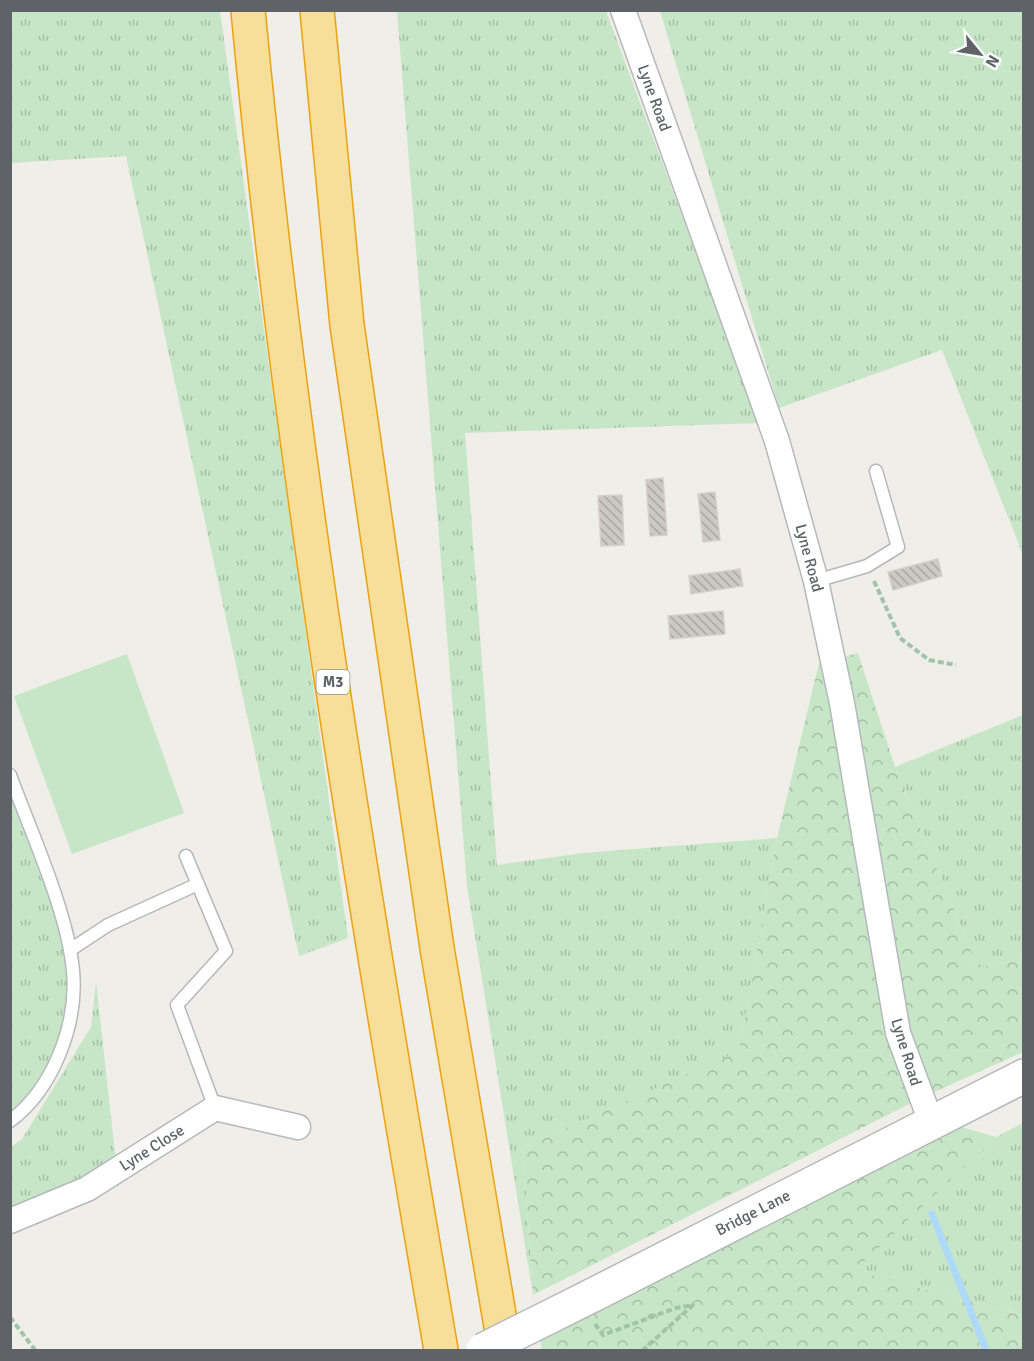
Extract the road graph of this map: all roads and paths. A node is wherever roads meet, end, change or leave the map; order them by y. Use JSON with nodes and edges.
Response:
{"nodes":[{"id":1,"x":248,"y":10,"type":"edge"},
{"id":2,"x":317,"y":10,"type":"edge"},
{"id":3,"x":623,"y":10,"type":"edge"},
{"id":4,"x":876,"y":471,"type":"dead end"},
{"id":5,"x":867,"y":566,"type":"junction"},
{"id":6,"x":816,"y":581,"type":"junction"},
{"id":7,"x":957,"y":665,"type":"dead end"},
{"id":8,"x":10,"y":775,"type":"edge"},
{"id":9,"x":186,"y":856,"type":"dead end"},
{"id":10,"x":198,"y":884,"type":"junction"},
{"id":11,"x":70,"y":950,"type":"junction"},
{"id":12,"x":1023,"y":1076,"type":"edge"},
{"id":13,"x":215,"y":1108,"type":"junction"},
{"id":14,"x":10,"y":1121,"type":"edge"},
{"id":15,"x":931,"y":1122,"type":"junction"},
{"id":16,"x":298,"y":1127,"type":"dead end"},
{"id":17,"x":10,"y":1221,"type":"edge"},
{"id":18,"x":585,"y":1299,"type":"junction"},
{"id":19,"x":10,"y":1317,"type":"edge"},
{"id":20,"x":35,"y":1350,"type":"edge"},
{"id":21,"x":441,"y":1350,"type":"edge"},
{"id":22,"x":483,"y":1350,"type":"edge"},
{"id":23,"x":506,"y":1350,"type":"edge"},
{"id":24,"x":643,"y":1350,"type":"edge"}],
"edges":[{"from":1,"to":21,"type":"highway","number":"M3"},
{"from":2,"to":23,"type":"highway"},
{"from":3,"to":6,"type":"street","name":"Lyne Road"},
{"from":4,"to":5,"type":"lane"},
{"from":5,"to":6,"type":"lane"},
{"from":5,"to":7,"type":"path"},
{"from":6,"to":15,"type":"street","name":"Lyne Road"},
{"from":8,"to":11,"type":"lane"},
{"from":9,"to":10,"type":"lane"},
{"from":10,"to":11,"type":"lane"},
{"from":10,"to":13,"type":"lane"},
{"from":11,"to":14,"type":"lane"},
{"from":12,"to":15,"type":"street","name":"Bridge Lane"},
{"from":13,"to":16,"type":"street"},
{"from":13,"to":17,"type":"street","name":"Lyne Close"},
{"from":15,"to":18,"type":"street","name":"Bridge Lane"},
{"from":18,"to":22,"type":"street","name":"Bridge Lane","bridge":true},
{"from":18,"to":24,"type":"path"},
{"from":19,"to":20,"type":"path"}]}
